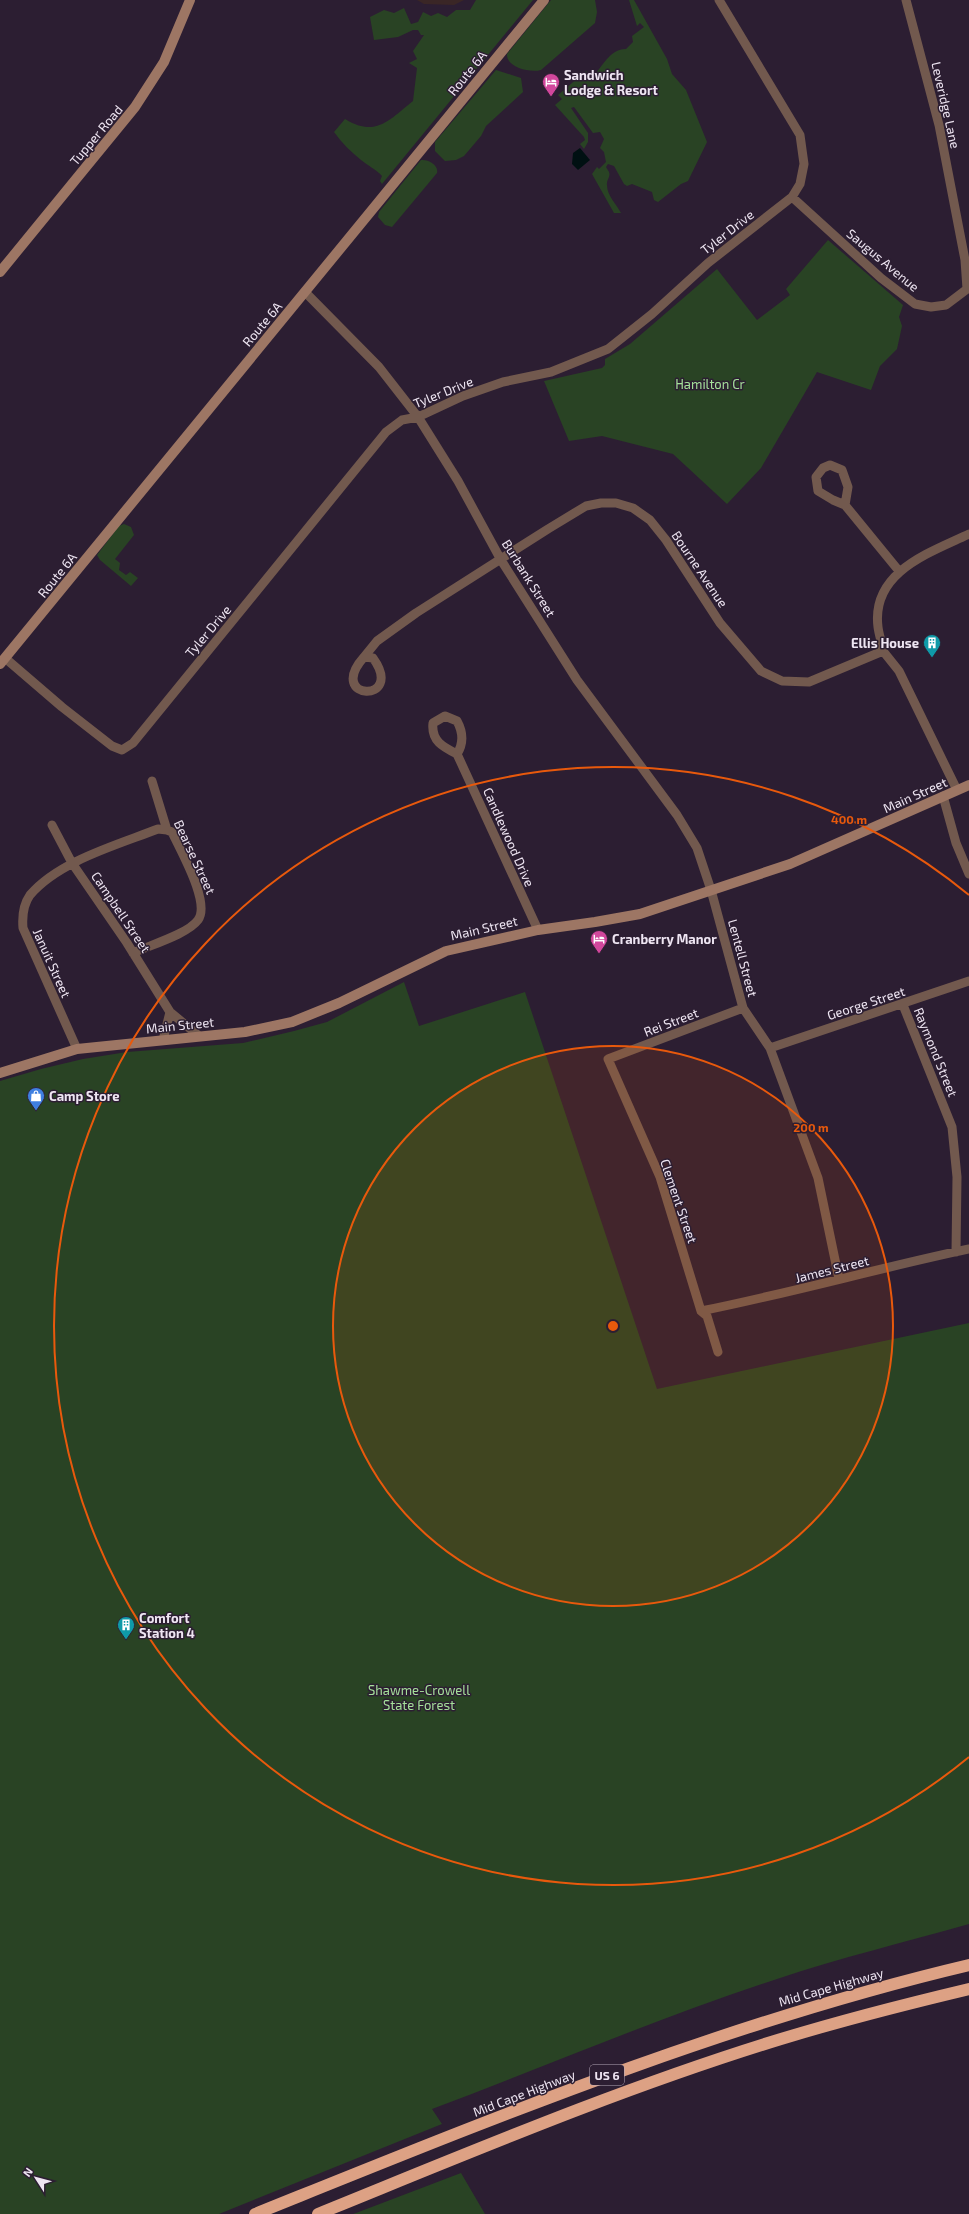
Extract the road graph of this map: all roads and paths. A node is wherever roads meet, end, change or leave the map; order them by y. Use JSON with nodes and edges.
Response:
{"nodes":[{"id":1,"x":190,"y":0,"type":"edge"},
{"id":2,"x":544,"y":0,"type":"edge"},
{"id":3,"x":719,"y":0,"type":"edge"},
{"id":4,"x":906,"y":0,"type":"edge"},
{"id":5,"x":792,"y":197,"type":"junction"},
{"id":6,"x":0,"y":272,"type":"edge"},
{"id":7,"x":967,"y":288,"type":"joint"},
{"id":8,"x":305,"y":292,"type":"junction"},
{"id":9,"x":418,"y":417,"type":"junction"},
{"id":10,"x":845,"y":505,"type":"junction"},
{"id":11,"x":969,"y":534,"type":"edge"},
{"id":12,"x":501,"y":560,"type":"junction"},
{"id":13,"x":899,"y":571,"type":"junction"},
{"id":14,"x":883,"y":651,"type":"junction"},
{"id":15,"x":364,"y":657,"type":"dead end"},
{"id":16,"x":3,"y":661,"type":"edge"},
{"id":17,"x":457,"y":754,"type":"dead end"},
{"id":18,"x":152,"y":781,"type":"dead end"},
{"id":19,"x":969,"y":785,"type":"edge"},
{"id":20,"x":957,"y":790,"type":"junction"},
{"id":21,"x":943,"y":796,"type":"junction"},
{"id":22,"x":52,"y":825,"type":"dead end"},
{"id":23,"x":167,"y":830,"type":"junction"},
{"id":24,"x":72,"y":863,"type":"junction"},
{"id":25,"x":969,"y":874,"type":"edge"},
{"id":26,"x":711,"y":890,"type":"junction"},
{"id":27,"x":538,"y":930,"type":"junction"},
{"id":28,"x":133,"y":953,"type":"junction"},
{"id":29,"x":969,"y":981,"type":"edge"},
{"id":30,"x":903,"y":1004,"type":"junction"},
{"id":31,"x":743,"y":1008,"type":"junction"},
{"id":32,"x":170,"y":1012,"type":"junction"},
{"id":33,"x":199,"y":1036,"type":"junction"},
{"id":34,"x":163,"y":1040,"type":"junction"},
{"id":35,"x":770,"y":1048,"type":"junction"},
{"id":36,"x":77,"y":1049,"type":"junction"},
{"id":37,"x":608,"y":1059,"type":"joint"},
{"id":38,"x":0,"y":1073,"type":"edge"},
{"id":39,"x":969,"y":1249,"type":"edge"},
{"id":40,"x":956,"y":1252,"type":"junction"},
{"id":41,"x":839,"y":1279,"type":"junction"},
{"id":42,"x":700,"y":1311,"type":"junction"},
{"id":43,"x":718,"y":1352,"type":"dead end"},
{"id":44,"x":969,"y":1965,"type":"edge"},
{"id":45,"x":969,"y":1989,"type":"edge"},
{"id":46,"x":255,"y":2214,"type":"edge"},
{"id":47,"x":318,"y":2214,"type":"edge"}],
"edges":[{"from":1,"to":6,"type":"main road","name":"Tupper Road"},
{"from":2,"to":8,"type":"main road","name":"Route 6A"},
{"from":3,"to":5,"type":"street","name":"Tyler Drive"},
{"from":4,"to":7,"type":"street","name":"Leveridge Lane"},
{"from":5,"to":7,"type":"street","name":"Saugus Avenue"},
{"from":5,"to":9,"type":"street","name":"Tyler Drive"},
{"from":8,"to":9,"type":"street","name":"Burbank Street"},
{"from":8,"to":16,"type":"main road","name":"Route 6A"},
{"from":9,"to":12,"type":"street","name":"Burbank Street"},
{"from":9,"to":16,"type":"street","name":"Tyler Drive"},
{"from":10,"to":10,"type":"street"},
{"from":10,"to":13,"type":"street"},
{"from":11,"to":13,"type":"street"},
{"from":12,"to":14,"type":"street","name":"Bourne Avenue"},
{"from":12,"to":15,"type":"street","name":"Bourne Avenue"},
{"from":12,"to":26,"type":"street","name":"Burbank Street"},
{"from":13,"to":14,"type":"street"},
{"from":14,"to":20,"type":"street"},
{"from":17,"to":27,"type":"street","name":"Candlewood Drive"},
{"from":18,"to":23,"type":"street","name":"Bearse Street"},
{"from":19,"to":20,"type":"main road","name":"Main Street"},
{"from":20,"to":21,"type":"main road","name":"Main Street"},
{"from":21,"to":25,"type":"street"},
{"from":21,"to":26,"type":"main road","name":"Main Street"},
{"from":22,"to":24,"type":"street","name":"Campbell Street"},
{"from":23,"to":24,"type":"street","name":"Januit Street"},
{"from":23,"to":28,"type":"street","name":"Bearse Street"},
{"from":24,"to":28,"type":"street","name":"Campbell Street"},
{"from":24,"to":36,"type":"street","name":"Januit Street"},
{"from":26,"to":27,"type":"main road","name":"Main Street"},
{"from":26,"to":31,"type":"street","name":"Lentell Street"},
{"from":27,"to":33,"type":"main road","name":"Main Street"},
{"from":28,"to":32,"type":"street","name":"Campbell Street"},
{"from":29,"to":30,"type":"street","name":"George Street"},
{"from":30,"to":35,"type":"street","name":"George Street"},
{"from":30,"to":40,"type":"street","name":"Raymond Street"},
{"from":31,"to":35,"type":"street","name":"Lentell Street"},
{"from":31,"to":37,"type":"street","name":"Rei Street"},
{"from":32,"to":33,"type":"street","name":"Campbell Street"},
{"from":32,"to":34,"type":"street"},
{"from":33,"to":34,"type":"main road","name":"Main Street"},
{"from":34,"to":36,"type":"main road","name":"Main Street"},
{"from":35,"to":41,"type":"street","name":"Lentell Street"},
{"from":36,"to":38,"type":"main road","name":"Main Street"},
{"from":37,"to":42,"type":"street","name":"Clement Street"},
{"from":39,"to":40,"type":"street","name":"James Street"},
{"from":40,"to":41,"type":"street","name":"James Street"},
{"from":41,"to":42,"type":"street","name":"James Street"},
{"from":42,"to":43,"type":"street","name":"Clement Street"},
{"from":44,"to":46,"type":"highway","name":"Mid Cape Highway","number":"US 6"},
{"from":45,"to":47,"type":"highway","number":"US 6"}]}
